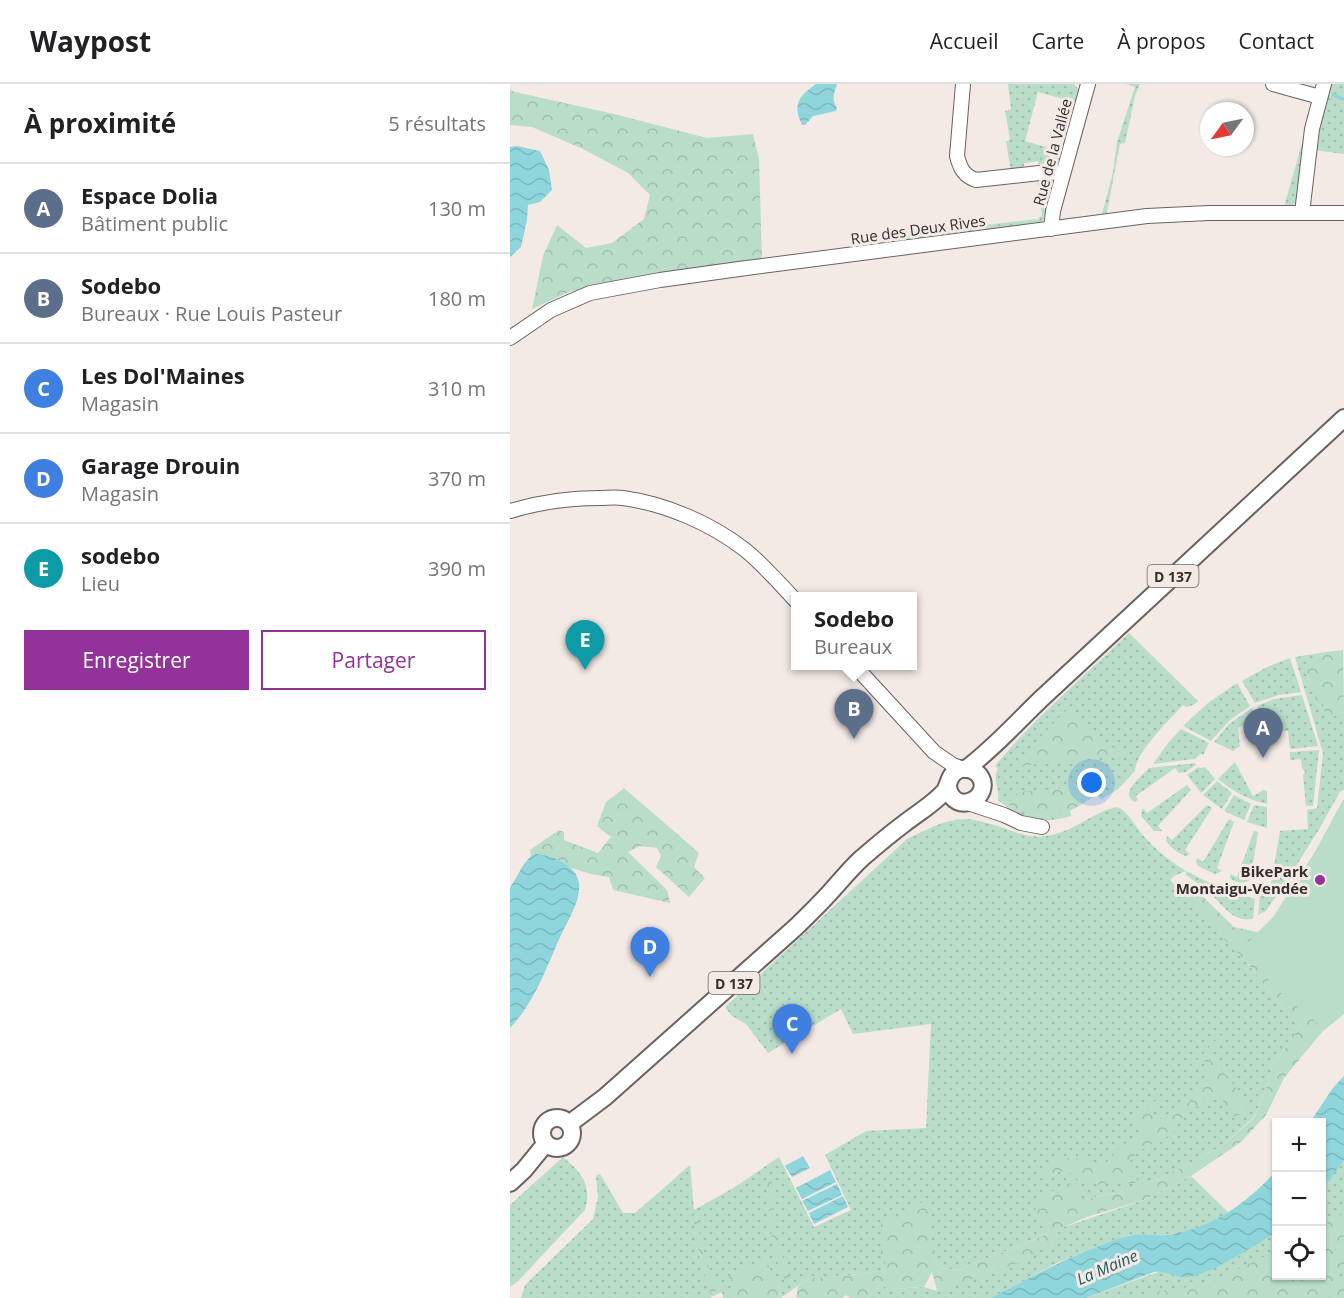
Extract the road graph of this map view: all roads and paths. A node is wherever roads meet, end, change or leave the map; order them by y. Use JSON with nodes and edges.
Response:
{"nodes":[{"id":1,"x":963,"y":84,"type":"edge"},
{"id":2,"x":1088,"y":84,"type":"edge"},
{"id":3,"x":1273,"y":84,"type":"edge"},
{"id":4,"x":1322,"y":90,"type":"edge"},
{"id":5,"x":1063,"y":174,"type":"junction"},
{"id":6,"x":1302,"y":213,"type":"junction"},
{"id":7,"x":1344,"y":213,"type":"edge"},
{"id":8,"x":1051,"y":229,"type":"junction"},
{"id":9,"x":510,"y":338,"type":"edge"},
{"id":10,"x":1344,"y":418,"type":"edge"},
{"id":11,"x":510,"y":511,"type":"edge"},
{"id":12,"x":791,"y":597,"type":"edge"},
{"id":13,"x":859,"y":670,"type":"edge"},
{"id":14,"x":1004,"y":737,"type":"junction"},
{"id":15,"x":934,"y":752,"type":"junction"},
{"id":16,"x":964,"y":769,"type":"junction"},
{"id":17,"x":948,"y":785,"type":"junction"},
{"id":18,"x":982,"y":785,"type":"junction"},
{"id":19,"x":963,"y":802,"type":"junction"},
{"id":20,"x":1004,"y":815,"type":"junction"},
{"id":21,"x":1042,"y":827,"type":"dead end"},
{"id":22,"x":891,"y":834,"type":"junction"},
{"id":23,"x":510,"y":1183,"type":"edge"}],
"edges":[{"from":1,"to":5,"type":"street"},
{"from":2,"to":5,"type":"street","name":"Rue de la Vallée"},
{"from":3,"to":4,"type":"street"},
{"from":4,"to":6,"type":"street"},
{"from":5,"to":8,"type":"street","name":"Rue de la Vallée"},
{"from":6,"to":7,"type":"street","name":"Rue des Deux Rives"},
{"from":6,"to":8,"type":"street","name":"Rue des Deux Rives"},
{"from":8,"to":9,"type":"street","name":"Rue des Deux Rives"},
{"from":10,"to":14,"type":"main road","number":"D 137"},
{"from":11,"to":12,"type":"street"},
{"from":13,"to":15,"type":"street"},
{"from":14,"to":16,"type":"main road","number":"D 137"},
{"from":14,"to":18,"type":"main road","number":"D 137"},
{"from":15,"to":16,"type":"street"},
{"from":15,"to":17,"type":"street"},
{"from":16,"to":17,"type":"main road"},
{"from":16,"to":18,"type":"main road"},
{"from":17,"to":19,"type":"main road"},
{"from":17,"to":22,"type":"main road","number":"D 137"},
{"from":18,"to":19,"type":"main road"},
{"from":18,"to":20,"type":"street"},
{"from":19,"to":20,"type":"street"},
{"from":19,"to":22,"type":"main road","number":"D 137"},
{"from":20,"to":21,"type":"street"},
{"from":22,"to":23,"type":"main road","number":"D 137"}]}
